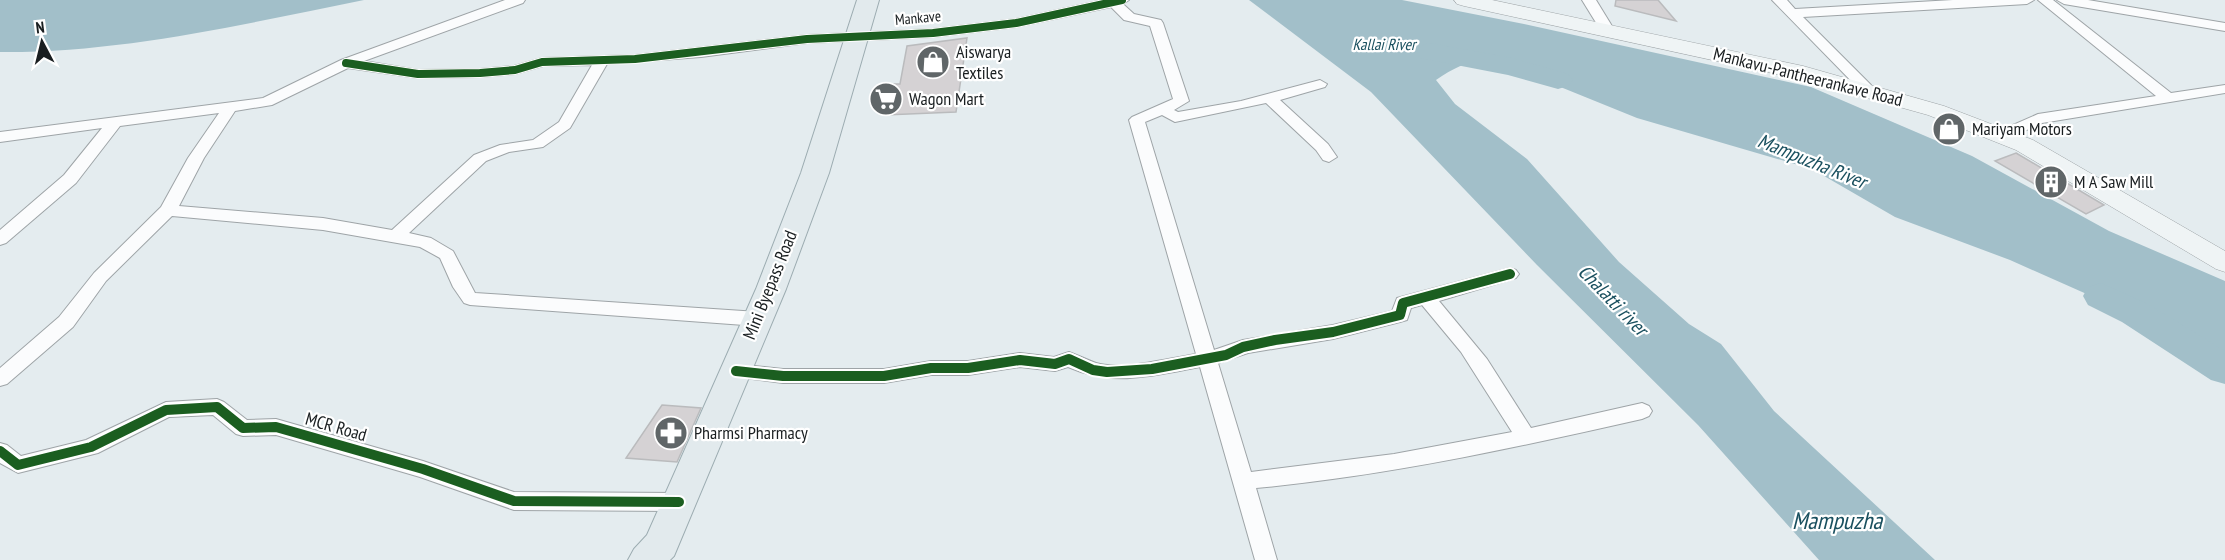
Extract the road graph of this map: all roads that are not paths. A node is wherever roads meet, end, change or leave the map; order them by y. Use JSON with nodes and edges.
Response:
{"nodes":[{"id":1,"x":518,"y":0,"type":"edge"},
{"id":2,"x":868,"y":0,"type":"edge"},
{"id":3,"x":1116,"y":0,"type":"edge"},
{"id":4,"x":1464,"y":0,"type":"edge"},
{"id":5,"x":1589,"y":0,"type":"edge"},
{"id":6,"x":1779,"y":0,"type":"edge"},
{"id":7,"x":2027,"y":0,"type":"edge"},
{"id":8,"x":2045,"y":0,"type":"edge"},
{"id":9,"x":2064,"y":0,"type":"edge"},
{"id":10,"x":1792,"y":13,"type":"junction"},
{"id":11,"x":2225,"y":27,"type":"edge"},
{"id":12,"x":1608,"y":31,"type":"junction"},
{"id":13,"x":857,"y":38,"type":"junction"},
{"id":14,"x":602,"y":60,"type":"junction"},
{"id":15,"x":346,"y":63,"type":"junction"},
{"id":16,"x":1320,"y":84,"type":"dead end"},
{"id":17,"x":1866,"y":88,"type":"junction"},
{"id":18,"x":2225,"y":89,"type":"edge"},
{"id":19,"x":1269,"y":98,"type":"junction"},
{"id":20,"x":2168,"y":98,"type":"junction"},
{"id":21,"x":231,"y":106,"type":"junction"},
{"id":22,"x":1163,"y":109,"type":"junction"},
{"id":23,"x":115,"y":122,"type":"junction"},
{"id":24,"x":2003,"y":135,"type":"junction"},
{"id":25,"x":0,"y":137,"type":"edge"},
{"id":26,"x":1329,"y":157,"type":"dead end"},
{"id":27,"x":168,"y":210,"type":"junction"},
{"id":28,"x":395,"y":237,"type":"junction"},
{"id":29,"x":0,"y":239,"type":"edge"},
{"id":30,"x":2225,"y":263,"type":"edge"},
{"id":31,"x":1510,"y":274,"type":"dead end"},
{"id":32,"x":1427,"y":299,"type":"junction"},
{"id":33,"x":758,"y":319,"type":"junction"},
{"id":34,"x":1207,"y":359,"type":"junction"},
{"id":35,"x":735,"y":371,"type":"junction"},
{"id":36,"x":0,"y":379,"type":"edge"},
{"id":37,"x":1642,"y":411,"type":"dead end"},
{"id":38,"x":1525,"y":436,"type":"junction"},
{"id":39,"x":0,"y":451,"type":"edge"},
{"id":40,"x":1243,"y":481,"type":"junction"},
{"id":41,"x":679,"y":502,"type":"junction"},
{"id":42,"x":647,"y":560,"type":"edge"},
{"id":43,"x":1266,"y":560,"type":"edge"}],
"edges":[{"from":1,"to":15,"type":"street"},
{"from":2,"to":13,"type":"main road","name":"Mini Byepass Road"},
{"from":3,"to":13,"type":"street","name":"Mankave"},
{"from":3,"to":22,"type":"street"},
{"from":4,"to":12,"type":"main road","name":"Mankavu-Pantheerankave Road"},
{"from":5,"to":12,"type":"street"},
{"from":6,"to":10,"type":"street"},
{"from":7,"to":10,"type":"street"},
{"from":8,"to":20,"type":"street"},
{"from":9,"to":11,"type":"street"},
{"from":10,"to":17,"type":"street"},
{"from":12,"to":17,"type":"main road","name":"Mankavu-Pantheerankave Road"},
{"from":13,"to":14,"type":"street","name":"Mankave"},
{"from":13,"to":33,"type":"main road","name":"Mini Byepass Road"},
{"from":14,"to":15,"type":"street","name":"Mankave"},
{"from":14,"to":28,"type":"street"},
{"from":15,"to":21,"type":"street"},
{"from":16,"to":19,"type":"street"},
{"from":17,"to":24,"type":"main road","name":"Mankavu-Pantheerankave Road"},
{"from":18,"to":20,"type":"street"},
{"from":19,"to":22,"type":"street"},
{"from":19,"to":26,"type":"street"},
{"from":20,"to":24,"type":"street"},
{"from":21,"to":23,"type":"street"},
{"from":21,"to":27,"type":"street"},
{"from":22,"to":34,"type":"street"},
{"from":23,"to":25,"type":"street"},
{"from":23,"to":29,"type":"street"},
{"from":24,"to":30,"type":"main road","name":"Mankavu-Pantheerankave Road"},
{"from":27,"to":28,"type":"street"},
{"from":27,"to":36,"type":"street"},
{"from":28,"to":33,"type":"street"},
{"from":31,"to":32,"type":"street"},
{"from":32,"to":34,"type":"street"},
{"from":32,"to":38,"type":"street"},
{"from":33,"to":35,"type":"main road","name":"Mini Byepass Road"},
{"from":34,"to":35,"type":"street"},
{"from":34,"to":40,"type":"street"},
{"from":35,"to":41,"type":"main road","name":"Mini Byepass Road"},
{"from":37,"to":38,"type":"street"},
{"from":38,"to":40,"type":"street"},
{"from":39,"to":41,"type":"street","name":"MCR Road"},
{"from":40,"to":43,"type":"street"},
{"from":41,"to":42,"type":"main road","name":"Mini Byepass Road"}]}
